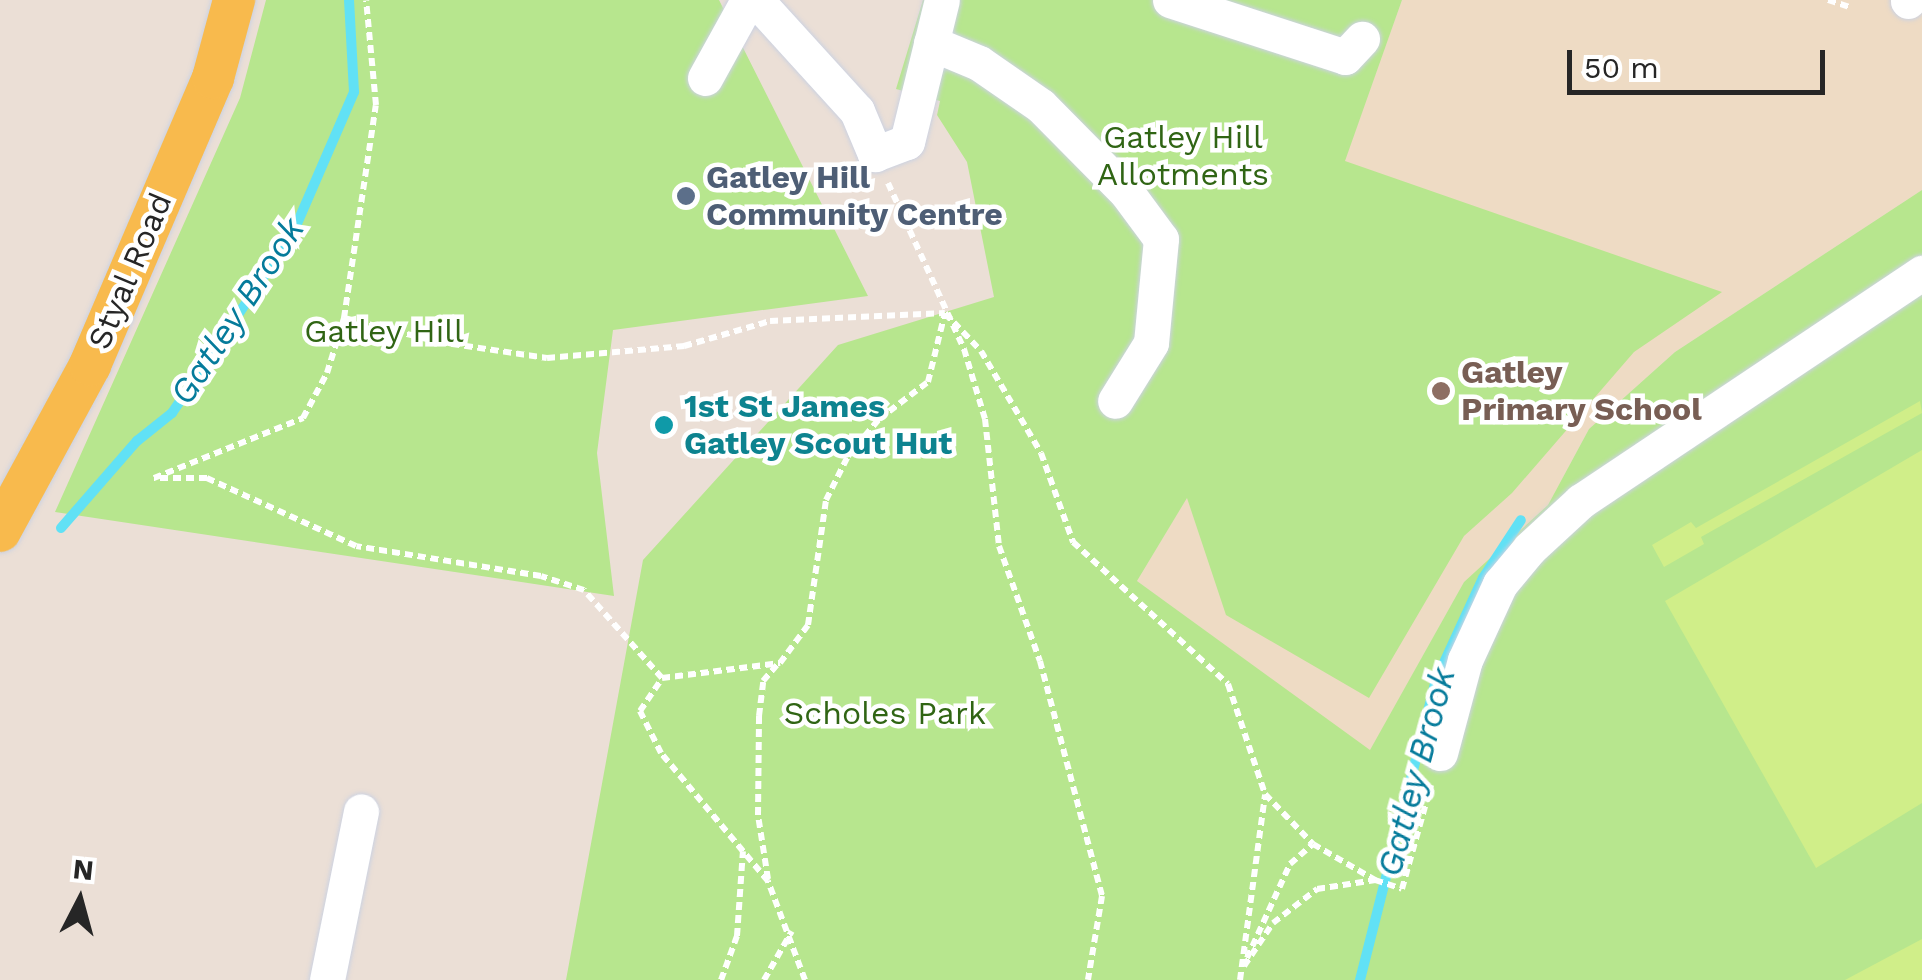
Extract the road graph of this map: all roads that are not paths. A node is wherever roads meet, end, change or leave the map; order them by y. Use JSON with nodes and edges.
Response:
{"nodes":[{"id":1,"x":234,"y":0,"type":"edge"},
{"id":2,"x":748,"y":0,"type":"edge"},
{"id":3,"x":756,"y":0,"type":"edge"},
{"id":4,"x":942,"y":0,"type":"edge"},
{"id":5,"x":1170,"y":0,"type":"edge"},
{"id":6,"x":1362,"y":39,"type":"dead end"},
{"id":7,"x":931,"y":43,"type":"junction"},
{"id":8,"x":705,"y":78,"type":"dead end"},
{"id":9,"x":1922,"y":272,"type":"edge"},
{"id":10,"x":1115,"y":402,"type":"dead end"},
{"id":11,"x":0,"y":531,"type":"edge"},
{"id":12,"x":1440,"y":753,"type":"road end"},
{"id":13,"x":362,"y":811,"type":"dead end"},
{"id":14,"x":327,"y":980,"type":"edge"}],
"edges":[{"from":1,"to":11,"type":"main road","name":"Styal Road"},
{"from":2,"to":8,"type":"street"},
{"from":3,"to":7,"type":"street"},
{"from":4,"to":7,"type":"street"},
{"from":5,"to":6,"type":"street"},
{"from":7,"to":10,"type":"street"},
{"from":9,"to":12,"type":"street"},
{"from":13,"to":14,"type":"street"}]}
